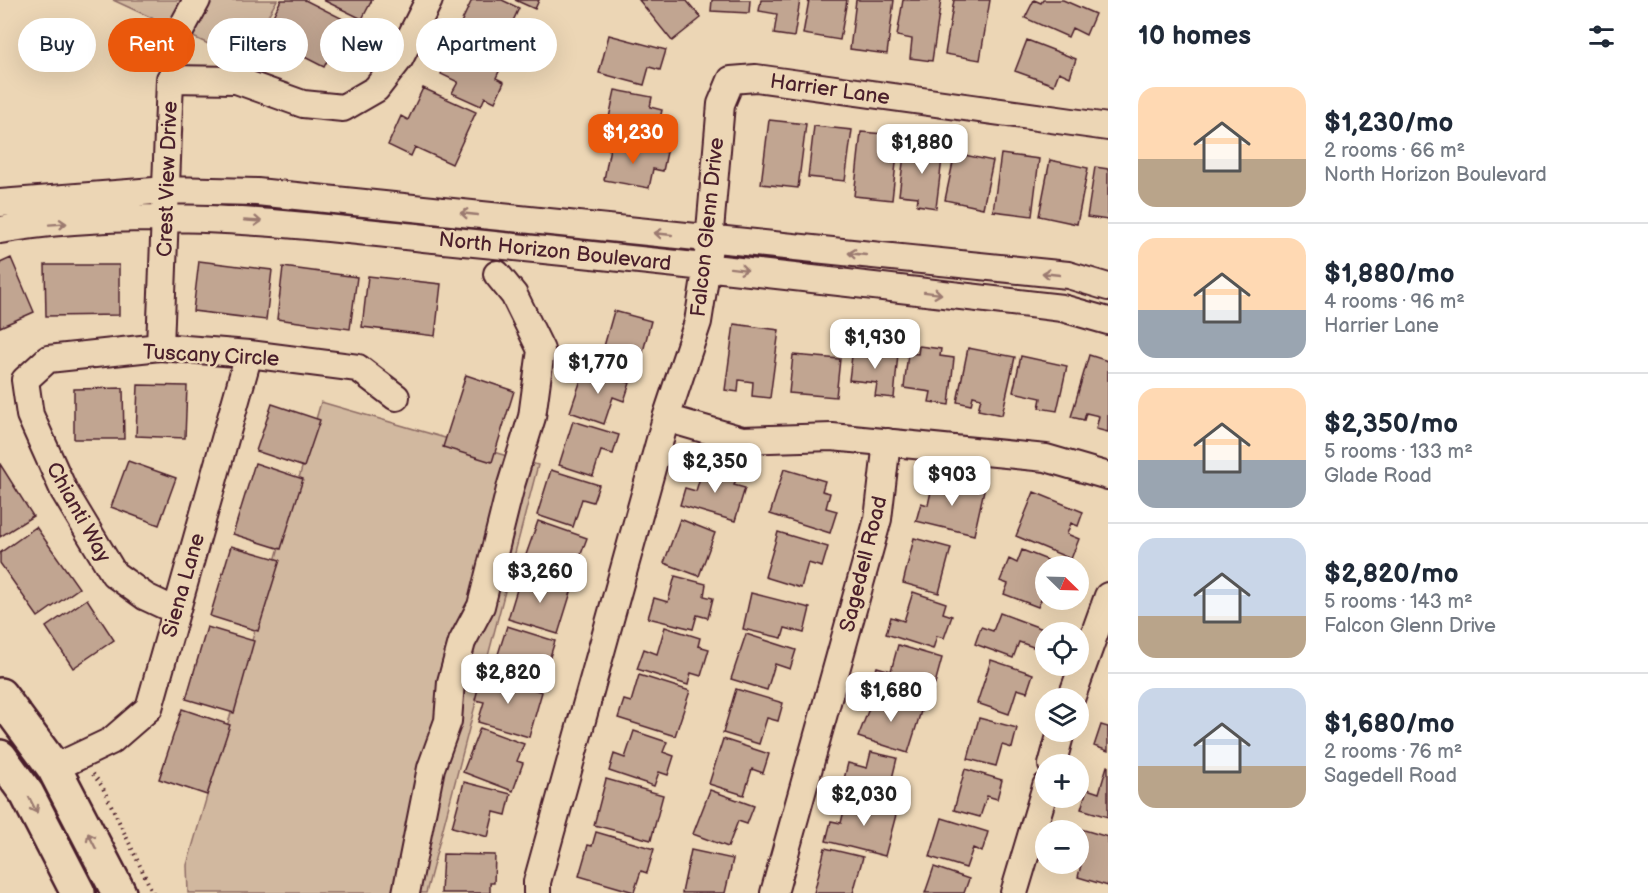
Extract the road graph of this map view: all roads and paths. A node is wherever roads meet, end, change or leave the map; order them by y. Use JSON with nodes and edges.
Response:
{"nodes":[{"id":1,"x":197,"y":0,"type":"edge"},
{"id":2,"x":429,"y":0,"type":"edge"},
{"id":3,"x":187,"y":18,"type":"edge"},
{"id":4,"x":731,"y":80,"type":"joint"},
{"id":5,"x":1108,"y":125,"type":"edge"},
{"id":6,"x":167,"y":190,"type":"junction"},
{"id":7,"x":0,"y":203,"type":"edge"},
{"id":8,"x":166,"y":216,"type":"junction"},
{"id":9,"x":0,"y":230,"type":"edge"},
{"id":10,"x":708,"y":238,"type":"junction"},
{"id":11,"x":706,"y":265,"type":"junction"},
{"id":12,"x":496,"y":273,"type":"dead end"},
{"id":13,"x":1108,"y":286,"type":"edge"},
{"id":14,"x":1108,"y":321,"type":"edge"},
{"id":15,"x":160,"y":347,"type":"junction"},
{"id":16,"x":249,"y":354,"type":"junction"},
{"id":17,"x":25,"y":380,"type":"joint"},
{"id":18,"x":396,"y":397,"type":"dead end"},
{"id":19,"x":666,"y":418,"type":"junction"},
{"id":20,"x":887,"y":442,"type":"junction"},
{"id":21,"x":1108,"y":476,"type":"edge"},
{"id":22,"x":1108,"y":596,"type":"edge"},
{"id":23,"x":176,"y":610,"type":"junction"},
{"id":24,"x":1075,"y":688,"type":"edge"},
{"id":25,"x":0,"y":695,"type":"edge"},
{"id":26,"x":0,"y":757,"type":"edge"},
{"id":27,"x":54,"y":768,"type":"junction"},
{"id":28,"x":93,"y":774,"type":"dead end"},
{"id":29,"x":1039,"y":808,"type":"edge"},
{"id":30,"x":78,"y":893,"type":"edge"},
{"id":31,"x":119,"y":893,"type":"edge"},
{"id":32,"x":153,"y":893,"type":"edge"},
{"id":33,"x":406,"y":893,"type":"edge"},
{"id":34,"x":537,"y":893,"type":"edge"},
{"id":35,"x":774,"y":893,"type":"edge"},
{"id":36,"x":1014,"y":893,"type":"edge"}],
"edges":[{"from":1,"to":3,"type":"street"},
{"from":2,"to":6,"type":"street","name":"Crest View Drive"},
{"from":4,"to":5,"type":"street","name":"Harrier Lane"},
{"from":4,"to":10,"type":"street","name":"Falcon Glenn Drive"},
{"from":6,"to":7,"type":"street","name":"North Horizon Boulevard"},
{"from":6,"to":8,"type":"street","name":"Crest View Drive"},
{"from":10,"to":6,"type":"street","name":"North Horizon Boulevard","one_way":true},
{"from":9,"to":8,"type":"street","name":"North Horizon Boulevard","one_way":true},
{"from":8,"to":11,"type":"street","name":"North Horizon Boulevard","one_way":true},
{"from":8,"to":15,"type":"street","name":"Crest View Drive"},
{"from":10,"to":11,"type":"street","name":"Falcon Glenn Drive"},
{"from":13,"to":10,"type":"street","name":"North Horizon Boulevard","one_way":true},
{"from":11,"to":14,"type":"street","name":"North Horizon Boulevard","one_way":true},
{"from":11,"to":19,"type":"street","name":"Falcon Glenn Drive"},
{"from":12,"to":33,"type":"street"},
{"from":15,"to":16,"type":"street","name":"Tuscany Circle"},
{"from":15,"to":17,"type":"street","name":"Tuscany Circle"},
{"from":16,"to":18,"type":"street","name":"Tuscany Circle"},
{"from":16,"to":23,"type":"street","name":"Siena Lane"},
{"from":17,"to":23,"type":"street","name":"Chianti Way"},
{"from":19,"to":20,"type":"street"},
{"from":19,"to":34,"type":"street","name":"Falcon Glenn Drive"},
{"from":20,"to":21,"type":"street"},
{"from":20,"to":35,"type":"street","name":"Sagedell Road"},
{"from":22,"to":24,"type":"street"},
{"from":23,"to":27,"type":"street","name":"Siena Lane"},
{"from":25,"to":27,"type":"main road"},
{"from":26,"to":30,"type":"main road","one_way":true},
{"from":31,"to":27,"type":"main road","one_way":true},
{"from":28,"to":32,"type":"path"},
{"from":29,"to":36,"type":"street"}]}
